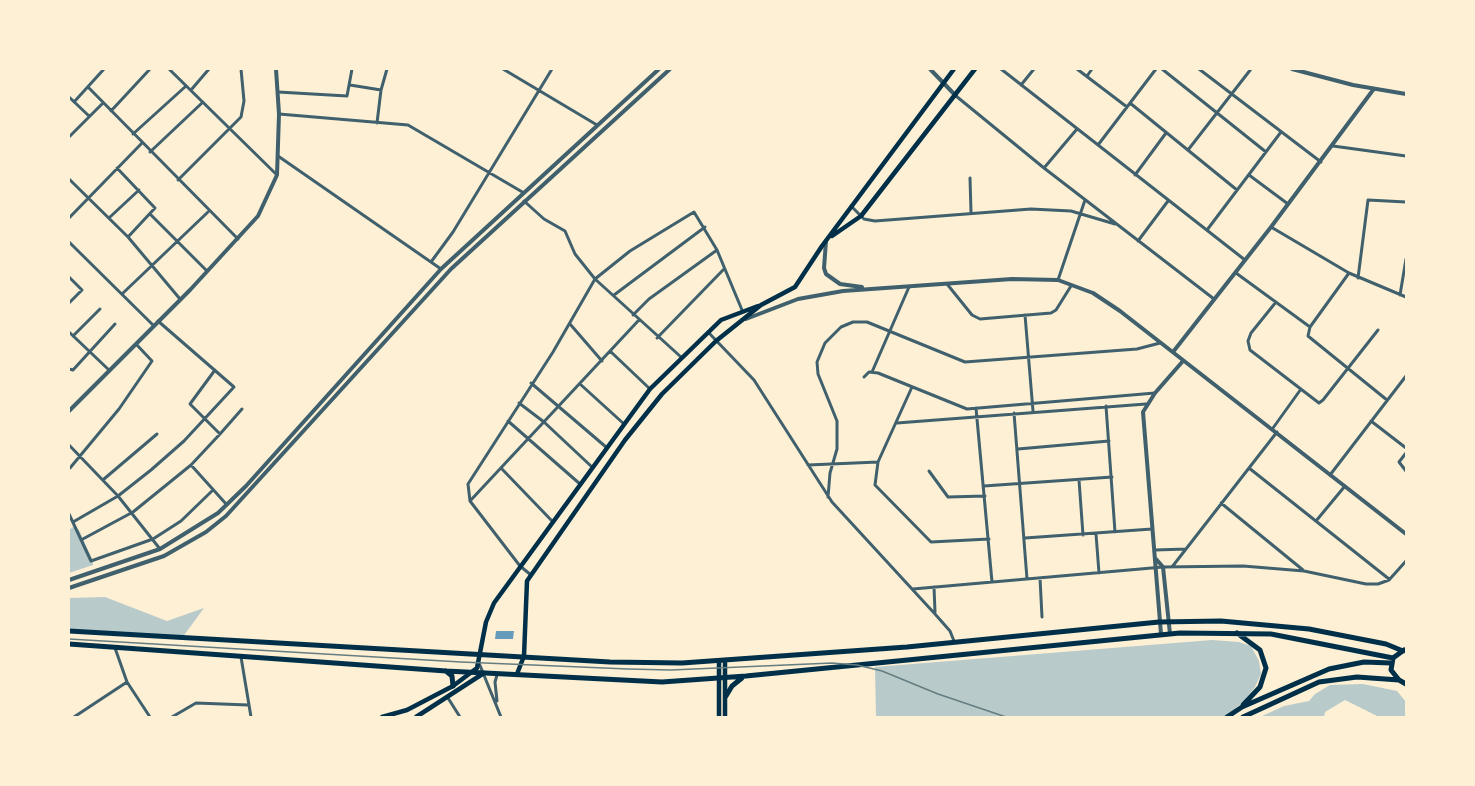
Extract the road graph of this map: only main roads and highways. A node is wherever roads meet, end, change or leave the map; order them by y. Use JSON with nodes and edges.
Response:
{"nodes":[{"id":1,"x":954,"y":69,"type":"edge"},
{"id":2,"x":975,"y":69,"type":"edge"},
{"id":3,"x":828,"y":239,"type":"junction"},
{"id":4,"x":761,"y":305,"type":"junction"},
{"id":5,"x":735,"y":313,"type":"junction"},
{"id":6,"x":741,"y":321,"type":"junction"},
{"id":7,"x":559,"y":513,"type":"junction"},
{"id":8,"x":570,"y":521,"type":"junction"},
{"id":9,"x":69,"y":632,"type":"edge"},
{"id":10,"x":1236,"y":632,"type":"junction"},
{"id":11,"x":69,"y":644,"type":"edge"},
{"id":12,"x":1405,"y":650,"type":"edge"},
{"id":13,"x":482,"y":654,"type":"junction"},
{"id":14,"x":524,"y":656,"type":"junction"},
{"id":15,"x":722,"y":661,"type":"junction"},
{"id":16,"x":1392,"y":661,"type":"junction"},
{"id":17,"x":446,"y":671,"type":"junction"},
{"id":18,"x":473,"y":672,"type":"junction"},
{"id":19,"x":484,"y":673,"type":"junction"},
{"id":20,"x":517,"y":674,"type":"junction"},
{"id":21,"x":746,"y":676,"type":"junction"},
{"id":22,"x":723,"y":678,"type":"junction"},
{"id":23,"x":1404,"y":683,"type":"edge"},
{"id":24,"x":453,"y":686,"type":"junction"},
{"id":25,"x":726,"y":696,"type":"junction"},
{"id":26,"x":1242,"y":707,"type":"junction"},
{"id":27,"x":382,"y":717,"type":"edge"},
{"id":28,"x":416,"y":717,"type":"edge"},
{"id":29,"x":719,"y":717,"type":"edge"},
{"id":30,"x":725,"y":717,"type":"edge"},
{"id":31,"x":1227,"y":717,"type":"edge"},
{"id":32,"x":1243,"y":717,"type":"edge"}],
"edges":[{"from":1,"to":3,"type":"main road"},
{"from":2,"to":3,"type":"main road"},
{"from":3,"to":4,"type":"main road"},
{"from":4,"to":5,"type":"main road"},
{"from":4,"to":6,"type":"main road"},
{"from":5,"to":6,"type":"main road"},
{"from":5,"to":7,"type":"main road"},
{"from":6,"to":8,"type":"main road"},
{"from":7,"to":8,"type":"main road"},
{"from":7,"to":13,"type":"main road"},
{"from":8,"to":14,"type":"main road"},
{"from":9,"to":13,"type":"highway"},
{"from":10,"to":16,"type":"highway"},
{"from":10,"to":21,"type":"highway"},
{"from":10,"to":26,"type":"highway"},
{"from":11,"to":17,"type":"highway"},
{"from":12,"to":15,"type":"highway"},
{"from":12,"to":16,"type":"highway"},
{"from":13,"to":14,"type":"highway"},
{"from":13,"to":18,"type":"main road"},
{"from":14,"to":15,"type":"highway"},
{"from":14,"to":20,"type":"main road"},
{"from":15,"to":22,"type":"main road"},
{"from":16,"to":23,"type":"highway"},
{"from":16,"to":26,"type":"highway"},
{"from":17,"to":18,"type":"highway"},
{"from":17,"to":24,"type":"highway"},
{"from":18,"to":19,"type":"highway"},
{"from":18,"to":24,"type":"main road"},
{"from":19,"to":20,"type":"highway"},
{"from":19,"to":28,"type":"main road"},
{"from":20,"to":22,"type":"highway"},
{"from":21,"to":22,"type":"highway"},
{"from":21,"to":25,"type":"highway"},
{"from":22,"to":25,"type":"main road"},
{"from":22,"to":29,"type":"main road"},
{"from":23,"to":32,"type":"highway"},
{"from":24,"to":27,"type":"main road"},
{"from":25,"to":30,"type":"main road"},
{"from":26,"to":31,"type":"highway"}]}
